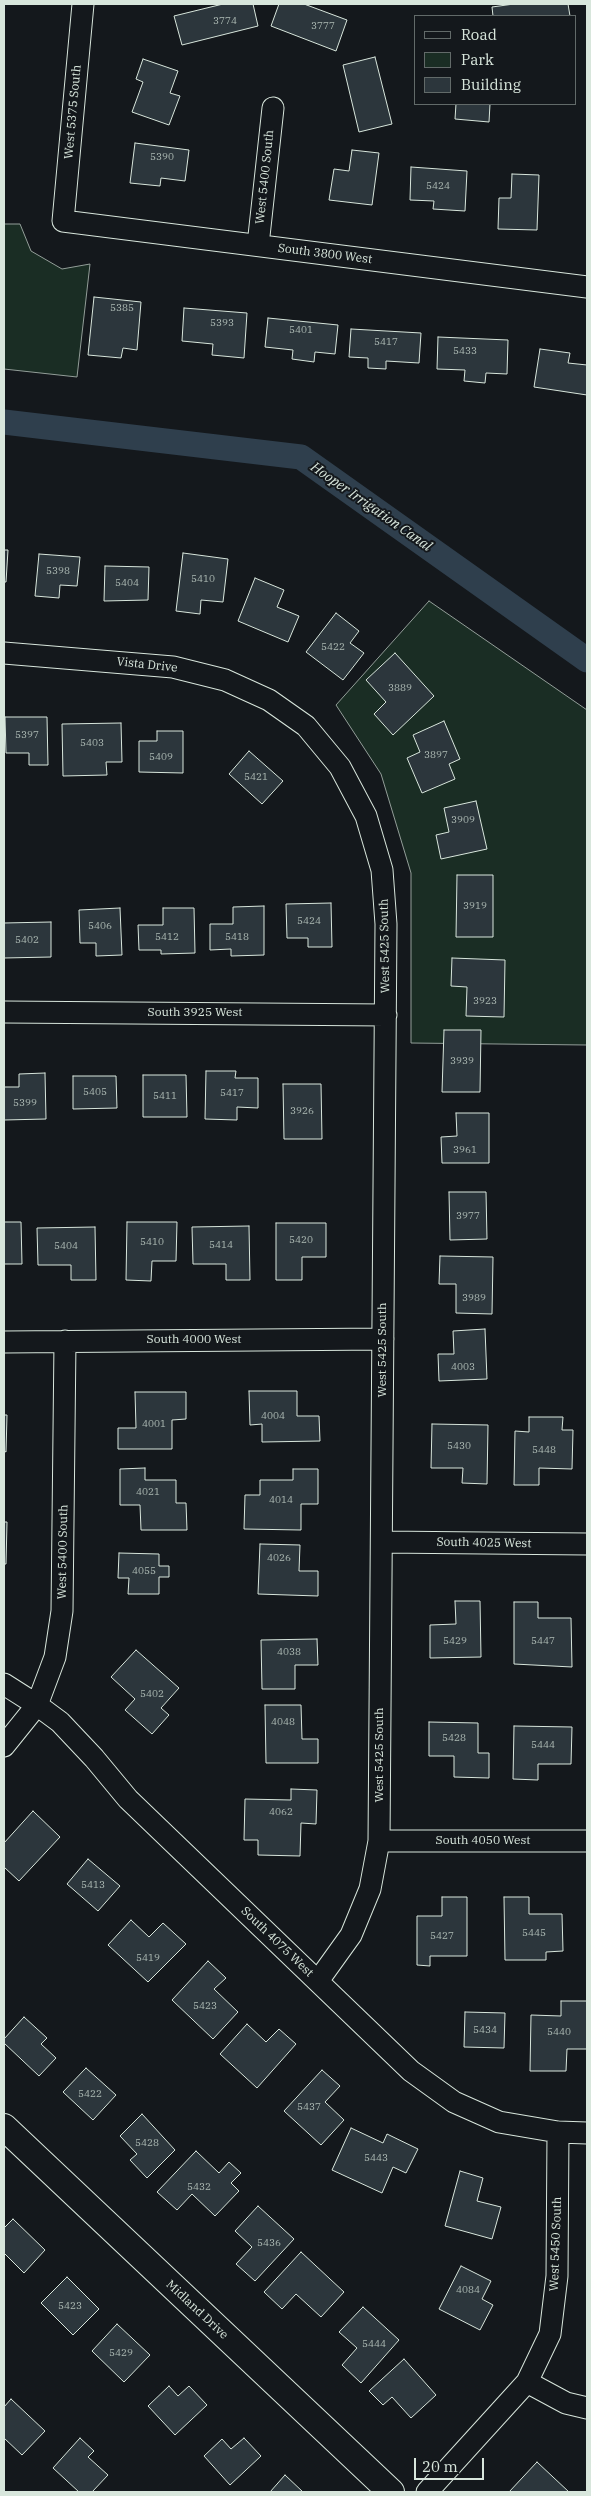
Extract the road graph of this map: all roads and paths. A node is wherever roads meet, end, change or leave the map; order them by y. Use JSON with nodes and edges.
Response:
{"nodes":[{"id":1,"x":83,"y":4,"type":"edge"},
{"id":2,"x":273,"y":108,"type":"dead end"},
{"id":3,"x":63,"y":221,"type":"joint"},
{"id":4,"x":258,"y":245,"type":"junction"},
{"id":5,"x":587,"y":286,"type":"edge"},
{"id":6,"x":4,"y":653,"type":"edge"},
{"id":7,"x":306,"y":726,"type":"joint"},
{"id":8,"x":4,"y":1012,"type":"edge"},
{"id":9,"x":386,"y":1015,"type":"junction"},
{"id":10,"x":383,"y":1339,"type":"junction"},
{"id":11,"x":65,"y":1341,"type":"junction"},
{"id":12,"x":4,"y":1342,"type":"edge"},
{"id":13,"x":382,"y":1542,"type":"junction"},
{"id":14,"x":587,"y":1544,"type":"edge"},
{"id":15,"x":4,"y":1684,"type":"edge"},
{"id":16,"x":37,"y":1705,"type":"junction"},
{"id":17,"x":4,"y":1746,"type":"edge"},
{"id":18,"x":379,"y":1841,"type":"junction"},
{"id":19,"x":587,"y":1841,"type":"edge"},
{"id":20,"x":318,"y":1981,"type":"junction"},
{"id":21,"x":4,"y":2127,"type":"edge"},
{"id":22,"x":558,"y":2132,"type":"junction"},
{"id":23,"x":587,"y":2133,"type":"edge"},
{"id":24,"x":527,"y":2382,"type":"junction"},
{"id":25,"x":587,"y":2408,"type":"edge"},
{"id":26,"x":391,"y":2492,"type":"edge"},
{"id":27,"x":427,"y":2492,"type":"edge"}],
"edges":[{"from":1,"to":3,"type":"street","name":"West 5375 South"},
{"from":2,"to":4,"type":"street","name":"West 5400 South"},
{"from":3,"to":4,"type":"street","name":"South 3800 West"},
{"from":4,"to":5,"type":"street","name":"South 3800 West"},
{"from":6,"to":7,"type":"street","name":"Vista Drive"},
{"from":7,"to":9,"type":"street","name":"West 5425 South"},
{"from":8,"to":9,"type":"street","name":"South 3925 West"},
{"from":9,"to":10,"type":"street","name":"West 5425 South"},
{"from":10,"to":11,"type":"street","name":"South 4000 West"},
{"from":10,"to":13,"type":"street","name":"West 5425 South"},
{"from":11,"to":12,"type":"street","name":"South 4000 West"},
{"from":11,"to":16,"type":"street","name":"West 5400 South"},
{"from":13,"to":14,"type":"street","name":"South 4025 West"},
{"from":13,"to":18,"type":"street","name":"West 5425 South"},
{"from":15,"to":16,"type":"street","name":"South 4075 West"},
{"from":16,"to":17,"type":"street","name":"West 5400 South"},
{"from":16,"to":20,"type":"street","name":"South 4075 West"},
{"from":18,"to":19,"type":"street","name":"South 4050 West"},
{"from":18,"to":20,"type":"street","name":"West 5425 South"},
{"from":20,"to":22,"type":"street","name":"South 4075 West"},
{"from":21,"to":26,"type":"street","name":"Midland Drive"},
{"from":22,"to":23,"type":"street","name":"South 4075 West"},
{"from":22,"to":24,"type":"street","name":"West 5450 South"},
{"from":24,"to":25,"type":"street"},
{"from":24,"to":27,"type":"street","name":"West 5450 South"}]}
